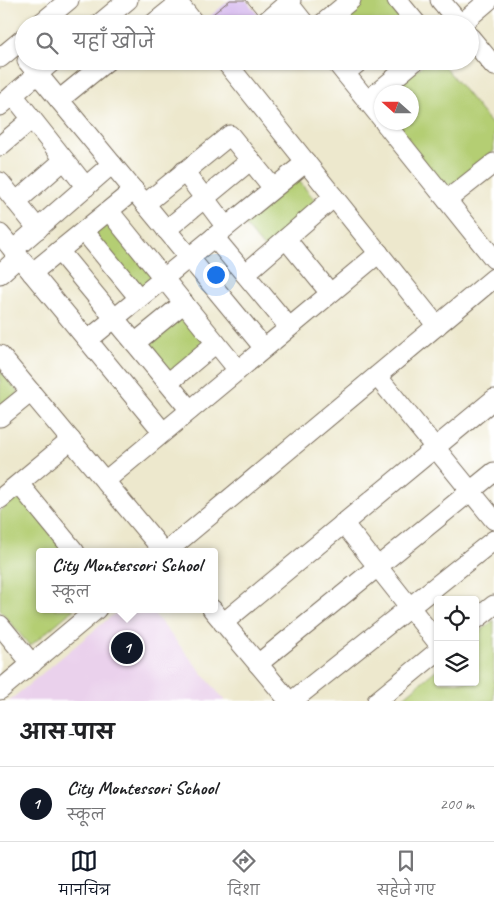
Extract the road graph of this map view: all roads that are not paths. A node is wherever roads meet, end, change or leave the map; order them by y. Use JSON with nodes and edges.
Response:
{"nodes":[{"id":1,"x":69,"y":0,"type":"edge"},
{"id":2,"x":128,"y":0,"type":"edge"},
{"id":3,"x":351,"y":0,"type":"edge"},
{"id":4,"x":397,"y":0,"type":"edge"},
{"id":5,"x":440,"y":0,"type":"edge"},
{"id":6,"x":489,"y":0,"type":"edge"},
{"id":7,"x":288,"y":1,"type":"edge"},
{"id":8,"x":177,"y":2,"type":"edge"},
{"id":9,"x":51,"y":15,"type":"edge"},
{"id":10,"x":110,"y":15,"type":"edge"},
{"id":11,"x":163,"y":15,"type":"edge"},
{"id":12,"x":188,"y":15,"type":"edge"},
{"id":13,"x":273,"y":15,"type":"edge"},
{"id":14,"x":298,"y":15,"type":"edge"},
{"id":15,"x":333,"y":15,"type":"edge"},
{"id":16,"x":407,"y":15,"type":"edge"},
{"id":17,"x":452,"y":15,"type":"edge"},
{"id":18,"x":471,"y":15,"type":"edge"},
{"id":19,"x":488,"y":46,"type":"edge"},
{"id":20,"x":494,"y":66,"type":"edge"},
{"id":21,"x":30,"y":70,"type":"edge"},
{"id":22,"x":34,"y":70,"type":"edge"},
{"id":23,"x":96,"y":70,"type":"edge"},
{"id":24,"x":232,"y":70,"type":"edge"},
{"id":25,"x":342,"y":70,"type":"edge"},
{"id":26,"x":404,"y":70,"type":"edge"},
{"id":27,"x":7,"y":100,"type":"edge"},
{"id":28,"x":59,"y":100,"type":"junction"},
{"id":29,"x":367,"y":101,"type":"junction"},
{"id":30,"x":374,"y":109,"type":"edge"},
{"id":31,"x":32,"y":119,"type":"junction"},
{"id":32,"x":390,"y":130,"type":"edge"},
{"id":33,"x":0,"y":146,"type":"edge"},
{"id":34,"x":64,"y":160,"type":"junction"},
{"id":35,"x":250,"y":160,"type":"junction"},
{"id":36,"x":306,"y":162,"type":"junction"},
{"id":37,"x":494,"y":163,"type":"edge"},
{"id":38,"x":112,"y":164,"type":"junction"},
{"id":39,"x":184,"y":171,"type":"junction"},
{"id":40,"x":0,"y":182,"type":"edge"},
{"id":41,"x":86,"y":187,"type":"junction"},
{"id":42,"x":273,"y":188,"type":"junction"},
{"id":43,"x":140,"y":197,"type":"junction"},
{"id":44,"x":334,"y":197,"type":"junction"},
{"id":45,"x":204,"y":199,"type":"junction"},
{"id":46,"x":447,"y":200,"type":"junction"},
{"id":47,"x":16,"y":202,"type":"junction"},
{"id":48,"x":109,"y":211,"type":"junction"},
{"id":49,"x":38,"y":229,"type":"junction"},
{"id":50,"x":166,"y":230,"type":"junction"},
{"id":51,"x":84,"y":231,"type":"junction"},
{"id":52,"x":220,"y":232,"type":"junction"},
{"id":53,"x":0,"y":234,"type":"edge"},
{"id":54,"x":286,"y":239,"type":"junction"},
{"id":55,"x":59,"y":251,"type":"junction"},
{"id":56,"x":16,"y":253,"type":"junction"},
{"id":57,"x":379,"y":253,"type":"junction"},
{"id":58,"x":189,"y":257,"type":"junction"},
{"id":59,"x":494,"y":259,"type":"edge"},
{"id":60,"x":32,"y":273,"type":"junction"},
{"id":61,"x":0,"y":274,"type":"edge"},
{"id":62,"x":245,"y":274,"type":"junction"},
{"id":63,"x":164,"y":278,"type":"junction"},
{"id":64,"x":494,"y":278,"type":"edge"},
{"id":65,"x":330,"y":293,"type":"junction"},
{"id":66,"x":139,"y":298,"type":"junction"},
{"id":67,"x":184,"y":303,"type":"junction"},
{"id":68,"x":114,"y":318,"type":"junction"},
{"id":69,"x":437,"y":326,"type":"junction"},
{"id":70,"x":289,"y":327,"type":"junction"},
{"id":71,"x":88,"y":340,"type":"junction"},
{"id":72,"x":135,"y":343,"type":"junction"},
{"id":73,"x":216,"y":343,"type":"junction"},
{"id":74,"x":264,"y":348,"type":"junction"},
{"id":75,"x":0,"y":355,"type":"edge"},
{"id":76,"x":238,"y":370,"type":"junction"},
{"id":77,"x":377,"y":376,"type":"junction"},
{"id":78,"x":168,"y":383,"type":"junction"},
{"id":79,"x":31,"y":392,"type":"junction"},
{"id":80,"x":494,"y":399,"type":"edge"},
{"id":81,"x":190,"y":410,"type":"junction"},
{"id":82,"x":0,"y":417,"type":"edge"},
{"id":83,"x":164,"y":432,"type":"junction"},
{"id":84,"x":71,"y":440,"type":"junction"},
{"id":85,"x":435,"y":447,"type":"junction"},
{"id":86,"x":494,"y":472,"type":"edge"},
{"id":87,"x":105,"y":481,"type":"junction"},
{"id":88,"x":19,"y":484,"type":"junction"},
{"id":89,"x":470,"y":491,"type":"junction"},
{"id":90,"x":0,"y":499,"type":"edge"},
{"id":91,"x":494,"y":520,"type":"edge"},
{"id":92,"x":343,"y":524,"type":"junction"},
{"id":93,"x":494,"y":540,"type":"edge"},
{"id":94,"x":72,"y":548,"type":"edge"},
{"id":95,"x":162,"y":548,"type":"edge"},
{"id":96,"x":170,"y":548,"type":"edge"},
{"id":97,"x":377,"y":566,"type":"junction"},
{"id":98,"x":494,"y":605,"type":"edge"},
{"id":99,"x":410,"y":607,"type":"junction"},
{"id":100,"x":92,"y":613,"type":"edge"},
{"id":101,"x":218,"y":616,"type":"edge"},
{"id":102,"x":479,"y":617,"type":"edge"},
{"id":103,"x":0,"y":625,"type":"edge"},
{"id":104,"x":436,"y":641,"type":"edge"},
{"id":105,"x":434,"y":654,"type":"edge"},
{"id":106,"x":32,"y":664,"type":"junction"},
{"id":107,"x":258,"y":664,"type":"junction"},
{"id":108,"x":0,"y":690,"type":"edge"},
{"id":109,"x":291,"y":701,"type":"edge"},
{"id":110,"x":377,"y":701,"type":"edge"}],
"edges":[{"from":1,"to":9,"type":"street"},
{"from":2,"to":10,"type":"street"},
{"from":3,"to":15,"type":"street"},
{"from":4,"to":16,"type":"street"},
{"from":5,"to":17,"type":"street"},
{"from":6,"to":18,"type":"street"},
{"from":7,"to":13,"type":"street"},
{"from":7,"to":14,"type":"street"},
{"from":8,"to":11,"type":"street"},
{"from":8,"to":12,"type":"street"},
{"from":19,"to":20,"type":"street"},
{"from":21,"to":27,"type":"street"},
{"from":22,"to":28,"type":"street"},
{"from":23,"to":28,"type":"street"},
{"from":24,"to":36,"type":"street"},
{"from":25,"to":29,"type":"street"},
{"from":26,"to":29,"type":"street"},
{"from":27,"to":31,"type":"street"},
{"from":28,"to":38,"type":"street"},
{"from":29,"to":30,"type":"street"},
{"from":31,"to":33,"type":"street"},
{"from":31,"to":34,"type":"street"},
{"from":32,"to":46,"type":"street"},
{"from":34,"to":41,"type":"street"},
{"from":34,"to":47,"type":"street"},
{"from":35,"to":39,"type":"street"},
{"from":35,"to":42,"type":"street"},
{"from":35,"to":45,"type":"street"},
{"from":36,"to":42,"type":"street"},
{"from":36,"to":44,"type":"street"},
{"from":37,"to":46,"type":"street"},
{"from":38,"to":41,"type":"street"},
{"from":38,"to":43,"type":"street"},
{"from":39,"to":43,"type":"street"},
{"from":39,"to":45,"type":"street"},
{"from":40,"to":47,"type":"street"},
{"from":41,"to":49,"type":"street"},
{"from":42,"to":52,"type":"street"},
{"from":43,"to":48,"type":"street"},
{"from":43,"to":50,"type":"street"},
{"from":44,"to":54,"type":"street"},
{"from":44,"to":57,"type":"street"},
{"from":45,"to":50,"type":"street"},
{"from":45,"to":52,"type":"street"},
{"from":46,"to":59,"type":"street"},
{"from":47,"to":49,"type":"street"},
{"from":48,"to":51,"type":"street"},
{"from":48,"to":63,"type":"street"},
{"from":49,"to":56,"type":"street"},
{"from":50,"to":58,"type":"street"},
{"from":51,"to":55,"type":"street"},
{"from":51,"to":66,"type":"street"},
{"from":52,"to":58,"type":"street"},
{"from":52,"to":62,"type":"street"},
{"from":53,"to":56,"type":"street"},
{"from":54,"to":62,"type":"street"},
{"from":54,"to":65,"type":"street"},
{"from":55,"to":60,"type":"street"},
{"from":55,"to":68,"type":"street"},
{"from":56,"to":60,"type":"street"},
{"from":56,"to":61,"type":"street"},
{"from":57,"to":65,"type":"street"},
{"from":57,"to":69,"type":"street"},
{"from":58,"to":63,"type":"street"},
{"from":58,"to":74,"type":"street"},
{"from":60,"to":71,"type":"street"},
{"from":62,"to":70,"type":"street"},
{"from":63,"to":66,"type":"street"},
{"from":63,"to":67,"type":"street"},
{"from":64,"to":69,"type":"street"},
{"from":65,"to":70,"type":"street"},
{"from":66,"to":68,"type":"street"},
{"from":67,"to":72,"type":"street"},
{"from":67,"to":73,"type":"street"},
{"from":68,"to":71,"type":"street"},
{"from":68,"to":72,"type":"street"},
{"from":69,"to":77,"type":"street"},
{"from":70,"to":74,"type":"street"},
{"from":71,"to":83,"type":"street"},
{"from":72,"to":78,"type":"street"},
{"from":73,"to":76,"type":"street"},
{"from":73,"to":78,"type":"street"},
{"from":74,"to":76,"type":"street"},
{"from":75,"to":79,"type":"street"},
{"from":76,"to":81,"type":"street"},
{"from":77,"to":85,"type":"street"},
{"from":77,"to":96,"type":"street"},
{"from":78,"to":81,"type":"street"},
{"from":79,"to":82,"type":"street"},
{"from":79,"to":84,"type":"street"},
{"from":80,"to":85,"type":"street"},
{"from":81,"to":83,"type":"street"},
{"from":83,"to":87,"type":"street"},
{"from":84,"to":87,"type":"street"},
{"from":84,"to":88,"type":"street"},
{"from":85,"to":89,"type":"street"},
{"from":85,"to":92,"type":"street"},
{"from":86,"to":89,"type":"street"},
{"from":87,"to":95,"type":"street"},
{"from":88,"to":90,"type":"street"},
{"from":88,"to":94,"type":"street"},
{"from":89,"to":91,"type":"street"},
{"from":89,"to":97,"type":"street"},
{"from":92,"to":97,"type":"street"},
{"from":92,"to":101,"type":"street"},
{"from":93,"to":99,"type":"street"},
{"from":97,"to":99,"type":"street"},
{"from":97,"to":107,"type":"street"},
{"from":98,"to":102,"type":"street"},
{"from":99,"to":104,"type":"street"},
{"from":99,"to":109,"type":"street"},
{"from":100,"to":106,"type":"street"},
{"from":101,"to":107,"type":"street"},
{"from":103,"to":106,"type":"street"},
{"from":105,"to":110,"type":"street"},
{"from":106,"to":108,"type":"street"},
{"from":107,"to":109,"type":"street"}]}
